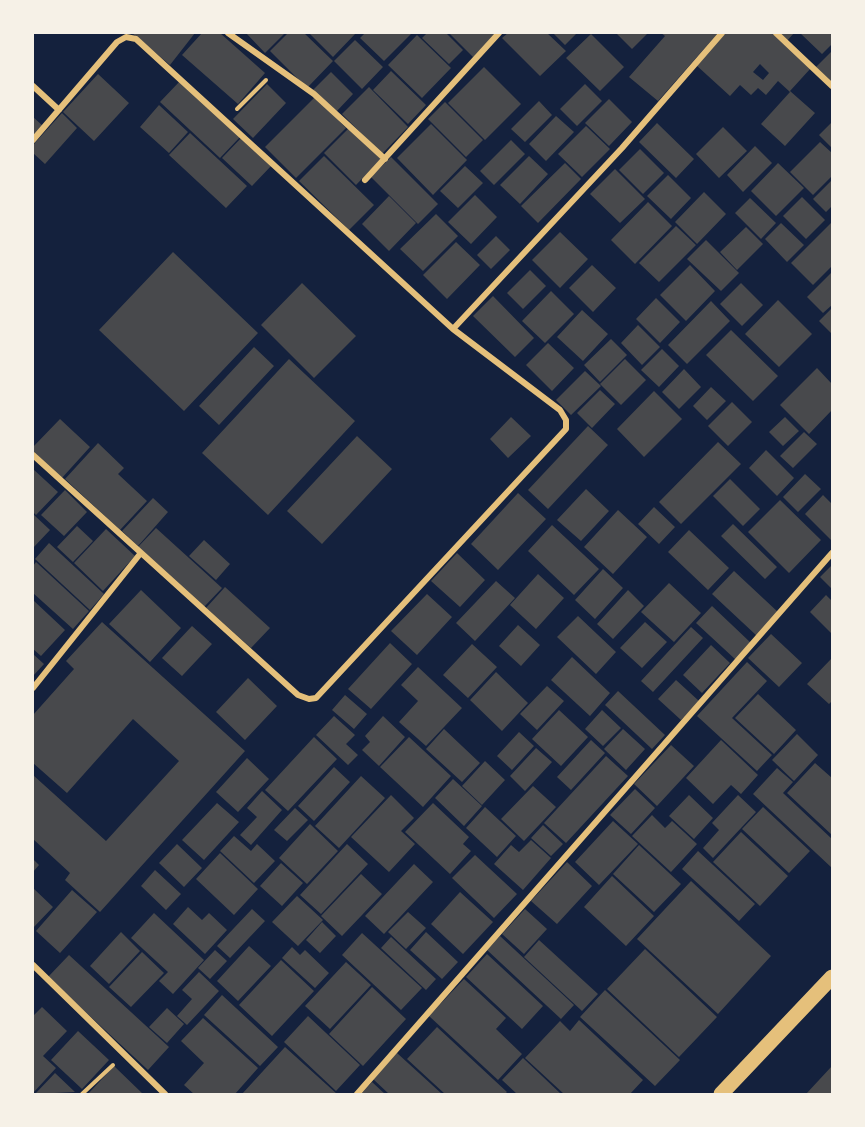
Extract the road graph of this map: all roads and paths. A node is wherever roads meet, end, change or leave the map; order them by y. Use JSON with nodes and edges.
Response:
{"nodes":[{"id":1,"x":228,"y":33,"type":"edge"},
{"id":2,"x":499,"y":33,"type":"edge"},
{"id":3,"x":722,"y":33,"type":"edge"},
{"id":4,"x":776,"y":33,"type":"edge"},
{"id":5,"x":277,"y":69,"type":"junction"},
{"id":6,"x":33,"y":86,"type":"edge"},
{"id":7,"x":832,"y":86,"type":"edge"},
{"id":8,"x":59,"y":110,"type":"junction"},
{"id":9,"x":226,"y":121,"type":"junction"},
{"id":10,"x":33,"y":140,"type":"edge"},
{"id":11,"x":385,"y":159,"type":"junction"},
{"id":12,"x":365,"y":180,"type":"dead end"},
{"id":13,"x":453,"y":329,"type":"junction"},
{"id":14,"x":33,"y":454,"type":"edge"},
{"id":15,"x":832,"y":553,"type":"edge"},
{"id":16,"x":140,"y":554,"type":"junction"},
{"id":17,"x":33,"y":688,"type":"edge"},
{"id":18,"x":33,"y":965,"type":"edge"},
{"id":19,"x":832,"y":977,"type":"edge"},
{"id":20,"x":125,"y":1054,"type":"junction"},
{"id":21,"x":82,"y":1094,"type":"edge"},
{"id":22,"x":165,"y":1094,"type":"edge"},
{"id":23,"x":357,"y":1094,"type":"edge"},
{"id":24,"x":721,"y":1094,"type":"edge"}],
"edges":[{"from":1,"to":5,"type":"street"},
{"from":2,"to":11,"type":"street"},
{"from":3,"to":13,"type":"street"},
{"from":4,"to":7,"type":"street"},
{"from":5,"to":9,"type":"path"},
{"from":5,"to":11,"type":"street"},
{"from":6,"to":8,"type":"street"},
{"from":8,"to":9,"type":"street"},
{"from":8,"to":10,"type":"street"},
{"from":9,"to":13,"type":"street"},
{"from":11,"to":12,"type":"street"},
{"from":13,"to":16,"type":"street"},
{"from":14,"to":16,"type":"street"},
{"from":15,"to":23,"type":"street"},
{"from":16,"to":17,"type":"street"},
{"from":18,"to":20,"type":"street"},
{"from":19,"to":24,"type":"main road"},
{"from":20,"to":21,"type":"path"},
{"from":20,"to":22,"type":"street"}]}
